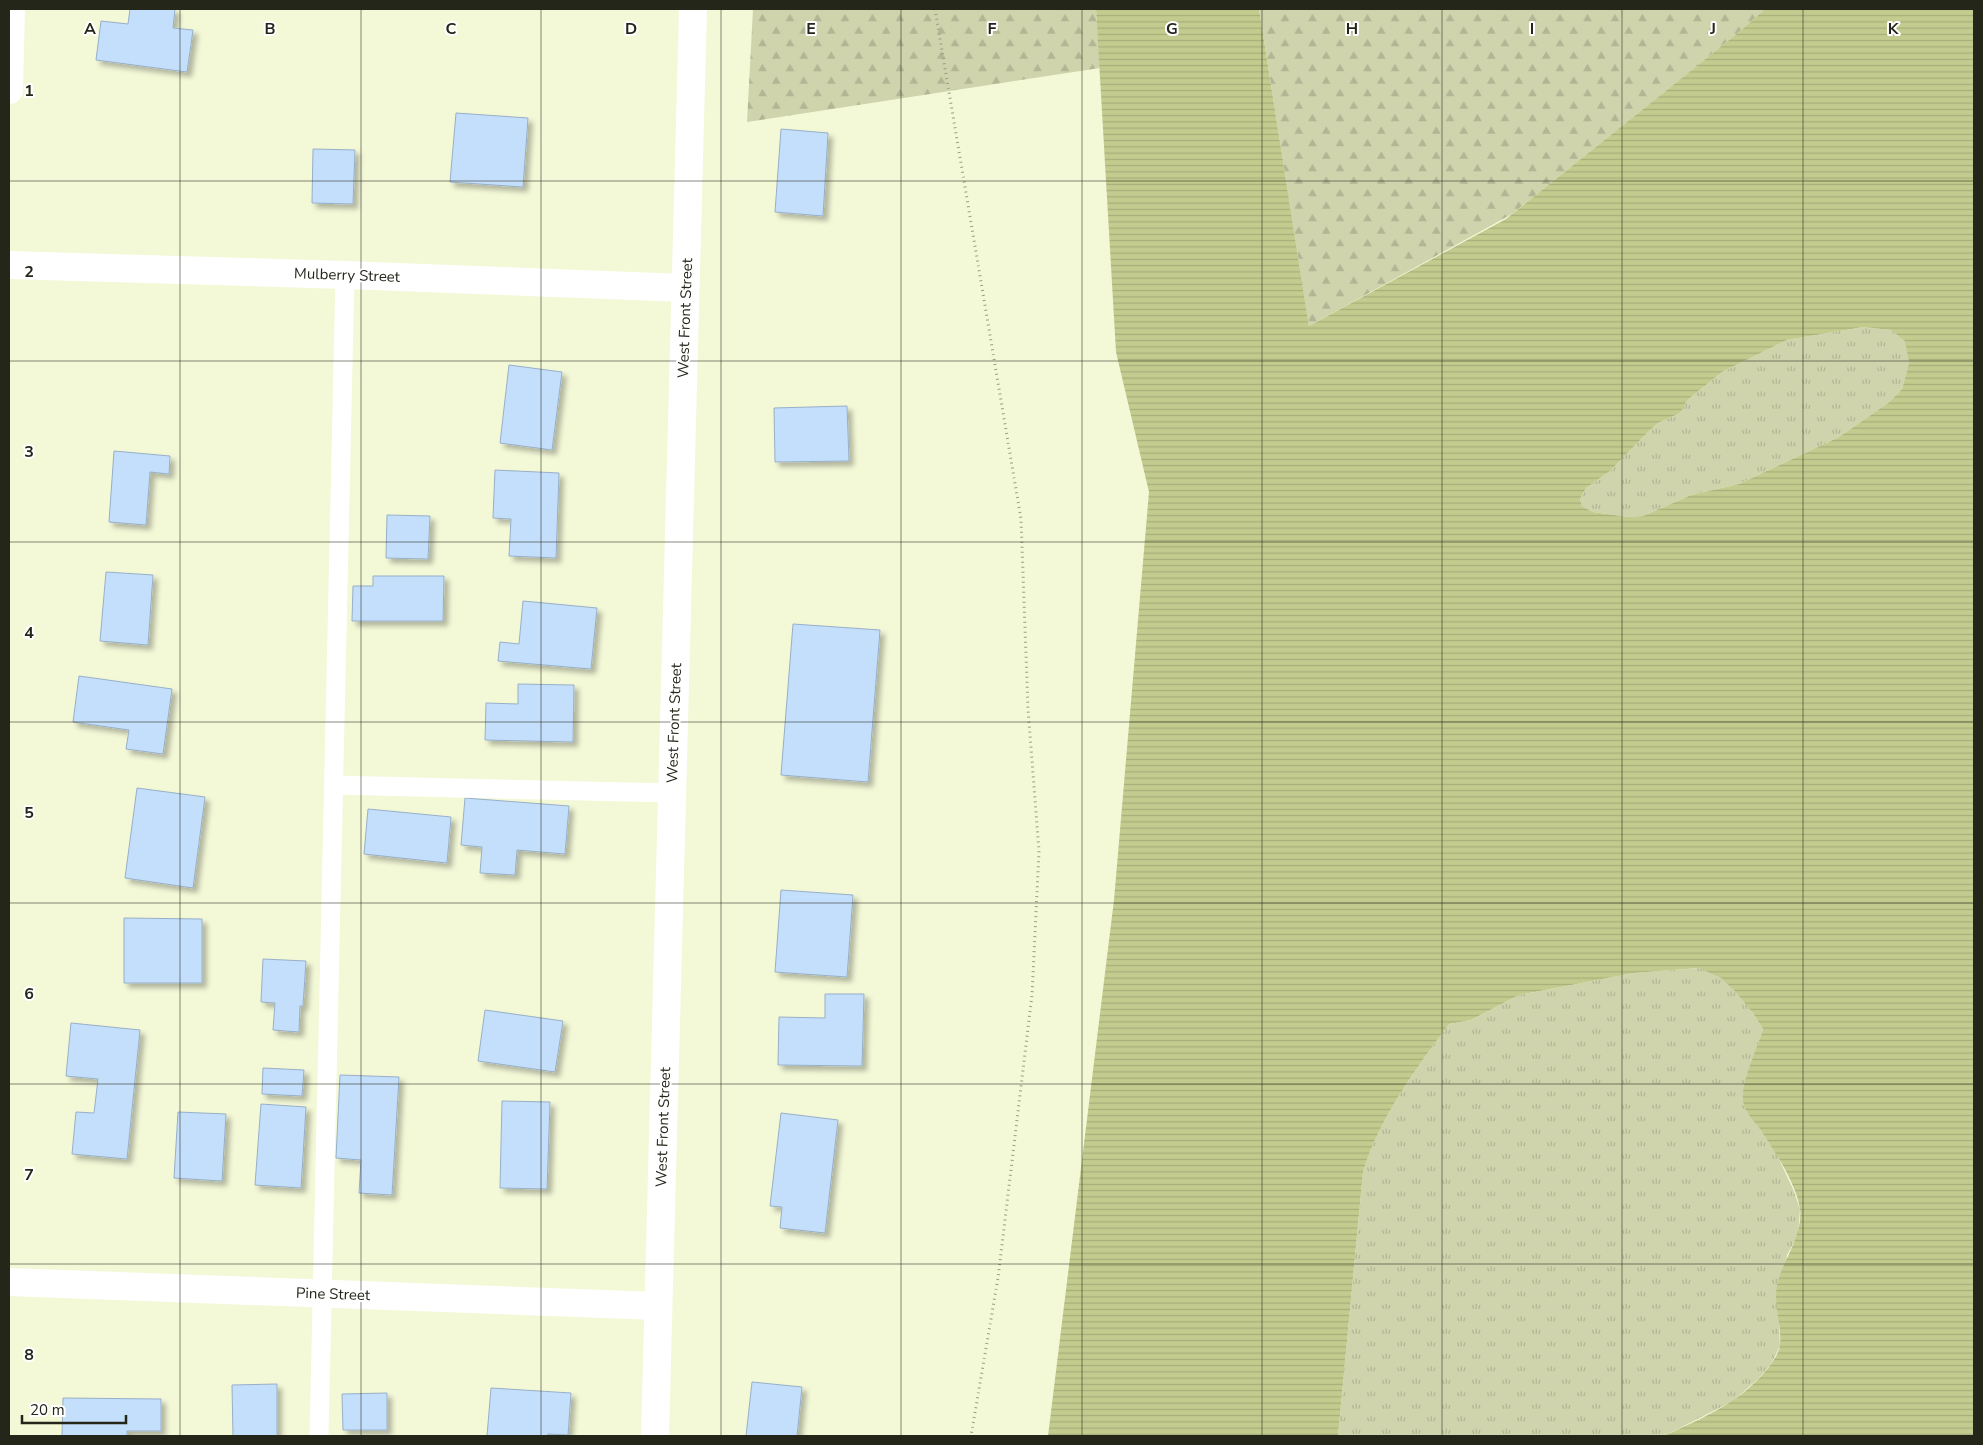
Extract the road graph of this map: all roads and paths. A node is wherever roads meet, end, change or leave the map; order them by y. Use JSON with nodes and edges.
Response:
{"nodes":[{"id":1,"x":11,"y":9,"type":"edge"},
{"id":2,"x":693,"y":9,"type":"edge"},
{"id":3,"x":935,"y":9,"type":"edge"},
{"id":4,"x":9,"y":90,"type":"edge"},
{"id":5,"x":9,"y":265,"type":"edge"},
{"id":6,"x":345,"y":275,"type":"junction"},
{"id":7,"x":686,"y":288,"type":"junction"},
{"id":8,"x":333,"y":785,"type":"junction"},
{"id":9,"x":672,"y":793,"type":"junction"},
{"id":10,"x":9,"y":1282,"type":"edge"},
{"id":11,"x":322,"y":1294,"type":"junction"},
{"id":12,"x":658,"y":1306,"type":"junction"},
{"id":13,"x":319,"y":1436,"type":"edge"},
{"id":14,"x":654,"y":1436,"type":"edge"},
{"id":15,"x":971,"y":1436,"type":"edge"}],
"edges":[{"from":1,"to":4,"type":"main road"},
{"from":2,"to":7,"type":"main road","name":"West Front Street"},
{"from":3,"to":15,"type":"path"},
{"from":5,"to":6,"type":"main road","name":"Mulberry Street"},
{"from":6,"to":7,"type":"main road","name":"Mulberry Street"},
{"from":6,"to":8,"type":"lane"},
{"from":7,"to":9,"type":"main road","name":"West Front Street"},
{"from":8,"to":9,"type":"lane"},
{"from":8,"to":11,"type":"lane"},
{"from":9,"to":12,"type":"main road","name":"West Front Street"},
{"from":10,"to":11,"type":"main road","name":"Pine Street"},
{"from":11,"to":12,"type":"main road","name":"Pine Street"},
{"from":11,"to":13,"type":"lane"},
{"from":12,"to":14,"type":"main road","name":"West Front Street"}]}
